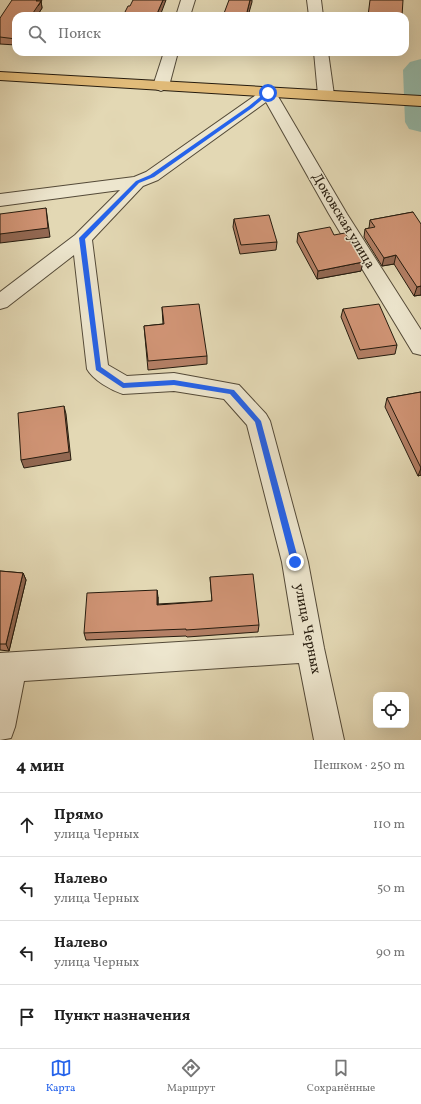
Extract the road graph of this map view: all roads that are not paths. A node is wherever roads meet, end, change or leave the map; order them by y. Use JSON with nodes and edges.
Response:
{"nodes":[{"id":1,"x":188,"y":0,"type":"edge"},
{"id":2,"x":314,"y":0,"type":"edge"},
{"id":3,"x":184,"y":12,"type":"edge"},
{"id":4,"x":316,"y":12,"type":"edge"},
{"id":5,"x":171,"y":56,"type":"edge"},
{"id":6,"x":321,"y":56,"type":"edge"},
{"id":7,"x":0,"y":76,"type":"edge"},
{"id":8,"x":161,"y":86,"type":"junction"},
{"id":9,"x":268,"y":93,"type":"junction"},
{"id":10,"x":326,"y":95,"type":"junction"},
{"id":11,"x":421,"y":101,"type":"edge"},
{"id":12,"x":137,"y":182,"type":"junction"},
{"id":13,"x":0,"y":200,"type":"edge"},
{"id":14,"x":82,"y":238,"type":"junction"},
{"id":15,"x":0,"y":302,"type":"edge"},
{"id":16,"x":421,"y":347,"type":"edge"},
{"id":17,"x":310,"y":648,"type":"junction"},
{"id":18,"x":6,"y":668,"type":"edge"},
{"id":19,"x":0,"y":726,"type":"edge"},
{"id":20,"x":329,"y":740,"type":"edge"}],
"edges":[{"from":1,"to":3,"type":"street"},
{"from":2,"to":4,"type":"street"},
{"from":5,"to":8,"type":"street"},
{"from":6,"to":10,"type":"street"},
{"from":7,"to":8,"type":"main road"},
{"from":8,"to":9,"type":"main road"},
{"from":9,"to":10,"type":"main road"},
{"from":9,"to":12,"type":"street"},
{"from":9,"to":16,"type":"street","name":"Доковская улица"},
{"from":10,"to":11,"type":"main road"},
{"from":12,"to":13,"type":"street"},
{"from":12,"to":14,"type":"street"},
{"from":14,"to":15,"type":"street"},
{"from":14,"to":17,"type":"street","name":"улица Черных"},
{"from":17,"to":18,"type":"street"},
{"from":17,"to":20,"type":"street","name":"улица Черных"},
{"from":18,"to":19,"type":"street"}]}
